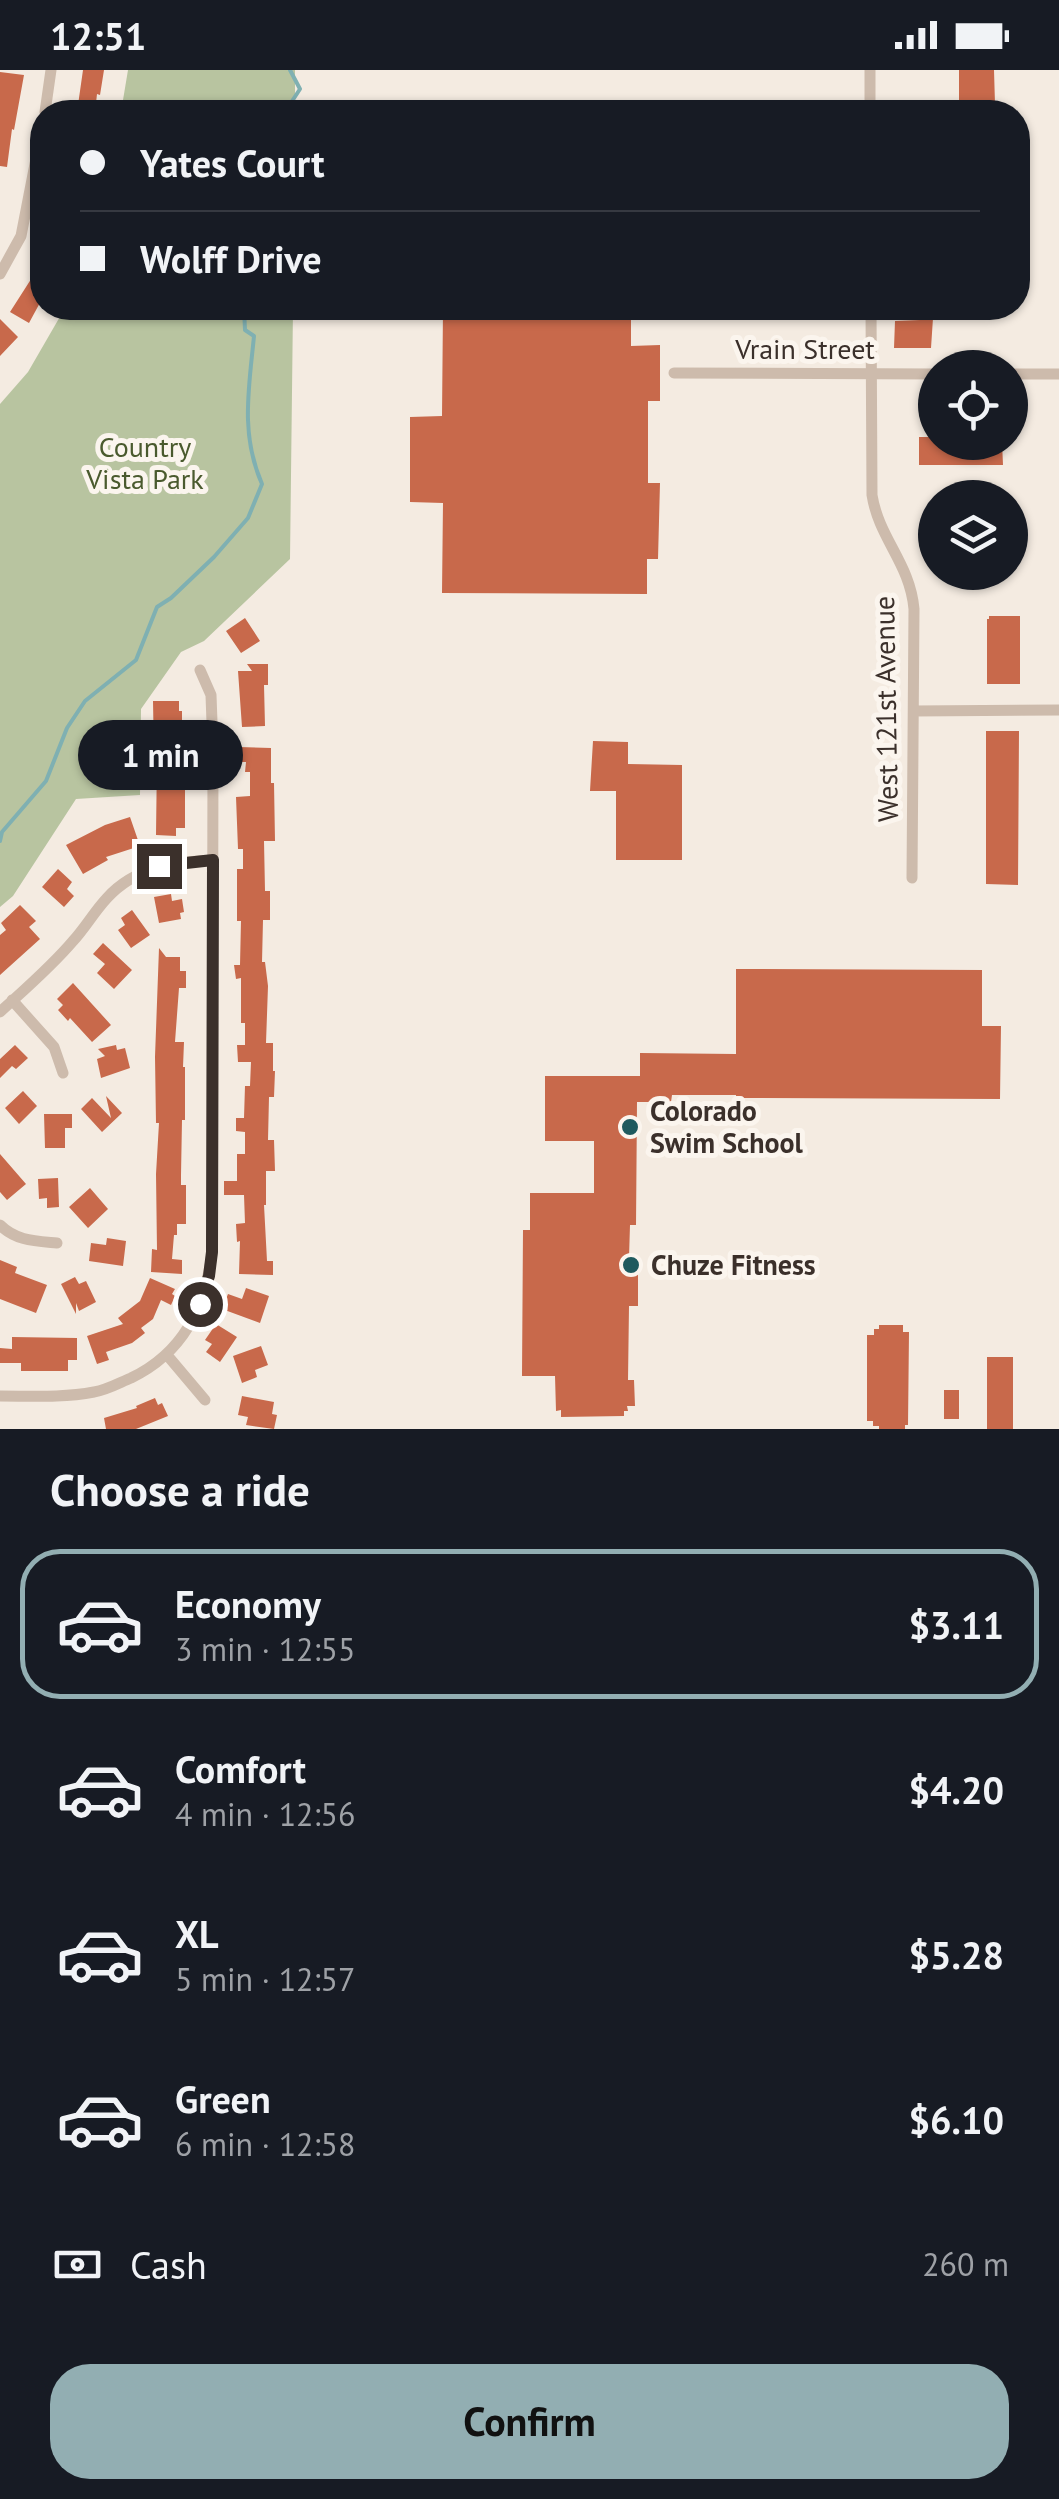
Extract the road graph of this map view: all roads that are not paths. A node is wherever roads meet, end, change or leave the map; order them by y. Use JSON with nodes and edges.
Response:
{"nodes":[{"id":1,"x":52,"y":70,"type":"edge"},
{"id":2,"x":870,"y":70,"type":"edge"},
{"id":3,"x":47,"y":100,"type":"edge"},
{"id":4,"x":870,"y":100,"type":"edge"},
{"id":5,"x":30,"y":190,"type":"edge"},
{"id":6,"x":0,"y":274,"type":"edge"},
{"id":7,"x":871,"y":320,"type":"edge"},
{"id":8,"x":674,"y":374,"type":"dead end"},
{"id":9,"x":871,"y":374,"type":"junction"},
{"id":10,"x":918,"y":374,"type":"edge"},
{"id":11,"x":1028,"y":374,"type":"edge"},
{"id":12,"x":1059,"y":374,"type":"edge"},
{"id":13,"x":200,"y":670,"type":"dead end"},
{"id":14,"x":914,"y":710,"type":"junction"},
{"id":15,"x":1059,"y":710,"type":"edge"},
{"id":16,"x":213,"y":860,"type":"junction"},
{"id":17,"x":912,"y":878,"type":"dead end"},
{"id":18,"x":12,"y":1000,"type":"junction"},
{"id":19,"x":0,"y":1012,"type":"edge"},
{"id":20,"x":62,"y":1073,"type":"dead end"},
{"id":21,"x":0,"y":1225,"type":"edge"},
{"id":22,"x":57,"y":1243,"type":"dead end"},
{"id":23,"x":167,"y":1355,"type":"junction"},
{"id":24,"x":0,"y":1396,"type":"edge"},
{"id":25,"x":205,"y":1400,"type":"dead end"}],
"edges":[{"from":1,"to":3,"type":"street"},
{"from":2,"to":4,"type":"street"},
{"from":5,"to":6,"type":"street"},
{"from":7,"to":9,"type":"street","name":"West 121st Avenue"},
{"from":8,"to":9,"type":"street","name":"Vrain Street"},
{"from":9,"to":10,"type":"street","name":"Vrain Street"},
{"from":9,"to":14,"type":"street","name":"West 121st Avenue"},
{"from":11,"to":12,"type":"street"},
{"from":13,"to":16,"type":"street"},
{"from":14,"to":15,"type":"street"},
{"from":14,"to":17,"type":"street","name":"West 121st Avenue"},
{"from":16,"to":18,"type":"street"},
{"from":16,"to":23,"type":"street"},
{"from":18,"to":19,"type":"street"},
{"from":18,"to":20,"type":"street"},
{"from":21,"to":22,"type":"street"},
{"from":23,"to":24,"type":"street"},
{"from":23,"to":25,"type":"street"}]}
